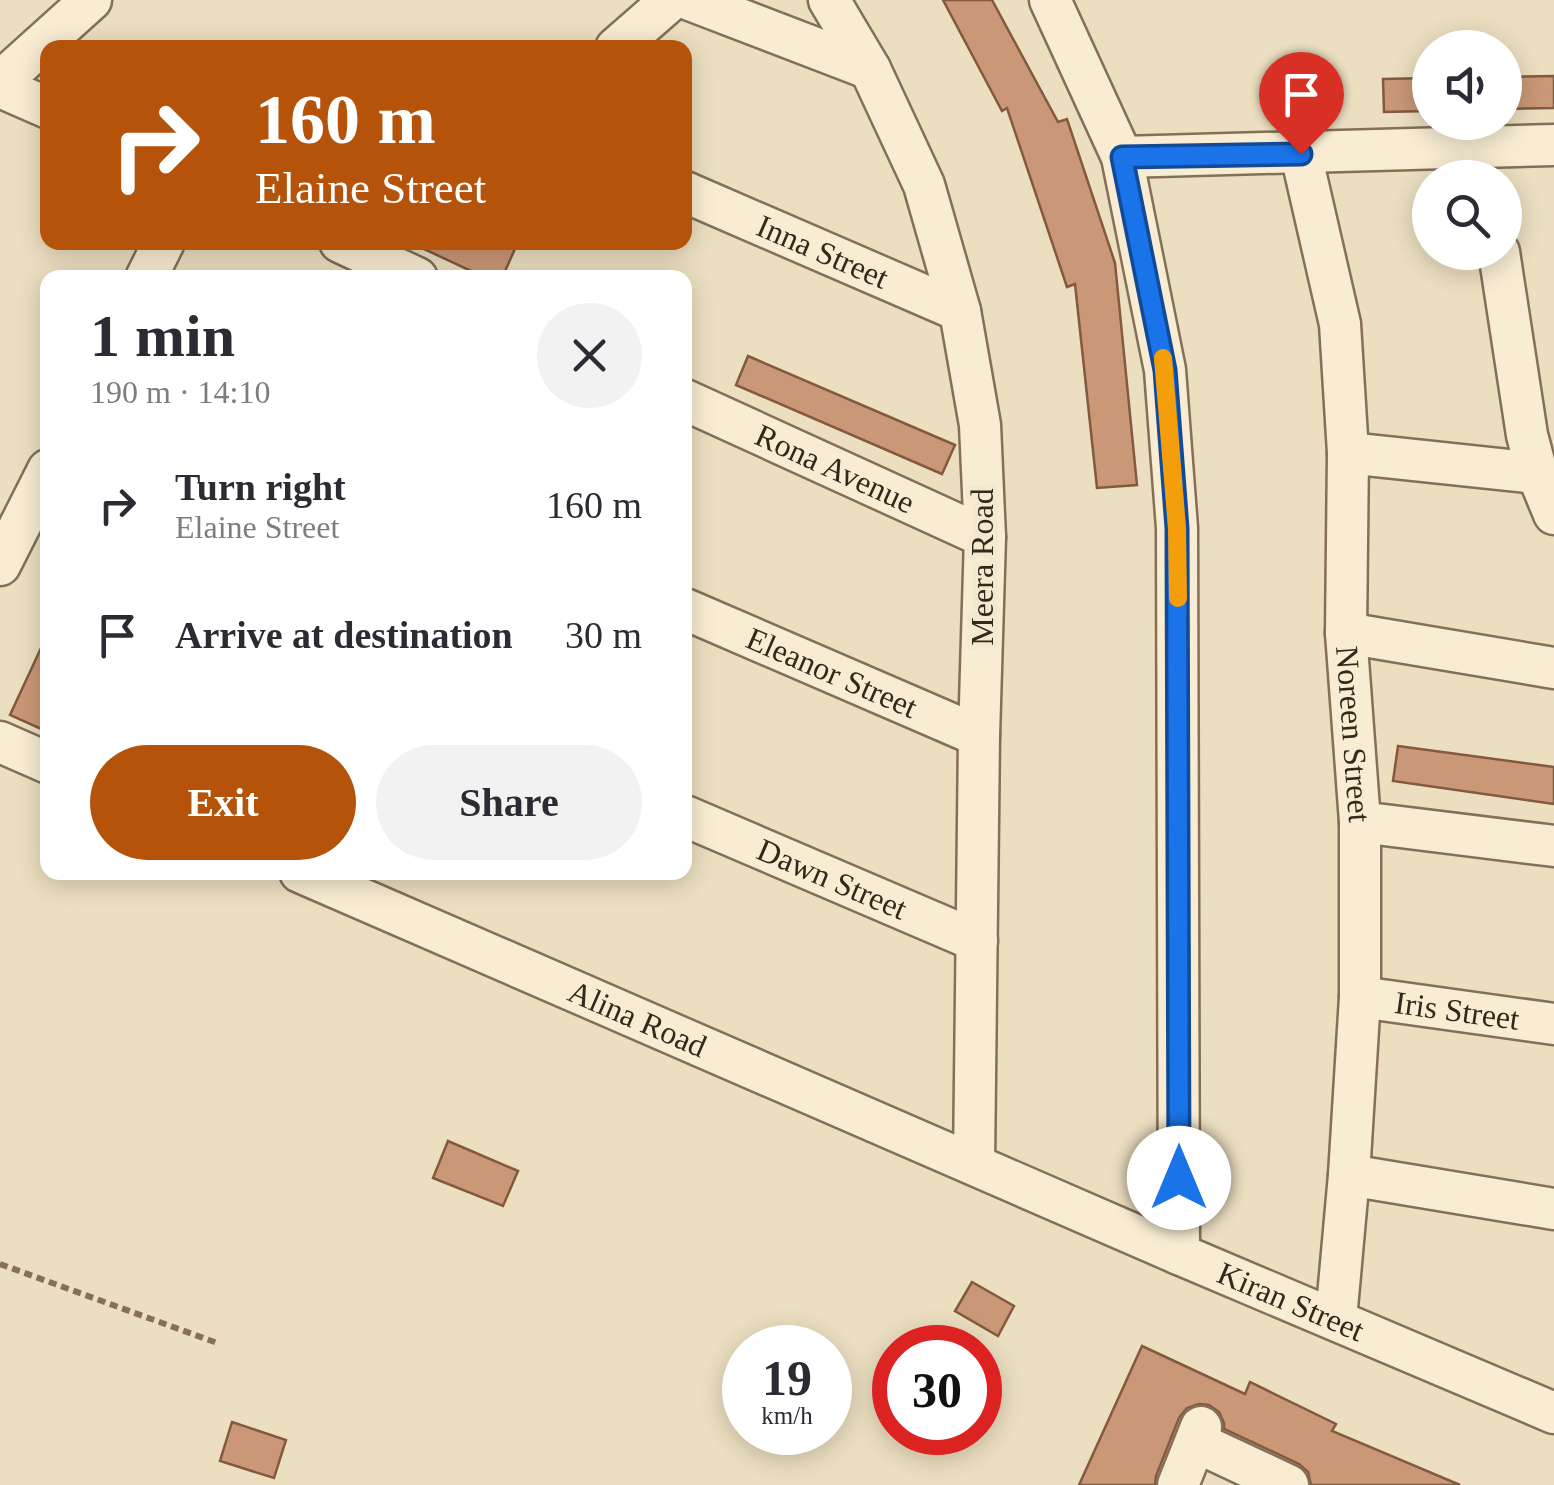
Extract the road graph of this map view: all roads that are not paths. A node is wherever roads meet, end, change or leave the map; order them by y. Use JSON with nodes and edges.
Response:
{"nodes":[{"id":1,"x":91,"y":0,"type":"edge"},
{"id":2,"x":670,"y":0,"type":"edge"},
{"id":3,"x":690,"y":0,"type":"edge"},
{"id":4,"x":829,"y":0,"type":"edge"},
{"id":5,"x":1050,"y":0,"type":"edge"},
{"id":6,"x":48,"y":40,"type":"edge"},
{"id":7,"x":625,"y":40,"type":"edge"},
{"id":8,"x":40,"y":47,"type":"edge"},
{"id":9,"x":870,"y":69,"type":"junction"},
{"id":10,"x":0,"y":84,"type":"edge"},
{"id":11,"x":40,"y":104,"type":"edge"},
{"id":12,"x":1554,"y":146,"type":"edge"},
{"id":13,"x":1301,"y":154,"type":"junction"},
{"id":14,"x":1122,"y":157,"type":"junction"},
{"id":15,"x":1438,"y":160,"type":"edge"},
{"id":16,"x":1493,"y":160,"type":"edge"},
{"id":17,"x":692,"y":195,"type":"edge"},
{"id":18,"x":357,"y":250,"type":"edge"},
{"id":19,"x":400,"y":270,"type":"edge"},
{"id":20,"x":1502,"y":270,"type":"edge"},
{"id":21,"x":960,"y":311,"type":"junction"},
{"id":22,"x":692,"y":403,"type":"edge"},
{"id":23,"x":1348,"y":453,"type":"junction"},
{"id":24,"x":1537,"y":473,"type":"junction"},
{"id":25,"x":40,"y":493,"type":"edge"},
{"id":26,"x":1554,"y":514,"type":"edge"},
{"id":27,"x":985,"y":537,"type":"junction"},
{"id":28,"x":21,"y":546,"type":"edge"},
{"id":29,"x":692,"y":612,"type":"edge"},
{"id":30,"x":1346,"y":633,"type":"junction"},
{"id":31,"x":1554,"y":668,"type":"edge"},
{"id":32,"x":979,"y":736,"type":"junction"},
{"id":33,"x":0,"y":742,"type":"edge"},
{"id":34,"x":40,"y":760,"type":"edge"},
{"id":35,"x":692,"y":819,"type":"edge"},
{"id":36,"x":1360,"y":822,"type":"junction"},
{"id":37,"x":1554,"y":846,"type":"edge"},
{"id":38,"x":318,"y":880,"type":"edge"},
{"id":39,"x":977,"y":941,"type":"junction"},
{"id":40,"x":1360,"y":997,"type":"junction"},
{"id":41,"x":1554,"y":1024,"type":"edge"},
{"id":42,"x":974,"y":1164,"type":"junction"},
{"id":43,"x":1349,"y":1175,"type":"junction"},
{"id":44,"x":1554,"y":1209,"type":"edge"},
{"id":45,"x":1179,"y":1254,"type":"junction"},
{"id":46,"x":1336,"y":1319,"type":"junction"},
{"id":47,"x":1554,"y":1413,"type":"edge"},
{"id":48,"x":1178,"y":1485,"type":"edge"},
{"id":49,"x":1288,"y":1485,"type":"edge"}],
"edges":[{"from":1,"to":6,"type":"street"},
{"from":2,"to":7,"type":"street"},
{"from":3,"to":9,"type":"street"},
{"from":4,"to":9,"type":"street","name":"Meera Road"},
{"from":5,"to":14,"type":"street"},
{"from":8,"to":10,"type":"street"},
{"from":9,"to":21,"type":"street","name":"Meera Road"},
{"from":10,"to":11,"type":"street"},
{"from":12,"to":16,"type":"street"},
{"from":13,"to":14,"type":"street"},
{"from":13,"to":15,"type":"street"},
{"from":13,"to":23,"type":"street","name":"Noreen Street"},
{"from":14,"to":45,"type":"street"},
{"from":17,"to":21,"type":"street","name":"Inna Street"},
{"from":18,"to":19,"type":"street"},
{"from":20,"to":24,"type":"street"},
{"from":21,"to":27,"type":"street","name":"Meera Road"},
{"from":22,"to":27,"type":"street","name":"Rona Avenue"},
{"from":23,"to":24,"type":"street"},
{"from":23,"to":30,"type":"street","name":"Noreen Street"},
{"from":24,"to":26,"type":"street"},
{"from":25,"to":28,"type":"street"},
{"from":27,"to":32,"type":"street","name":"Meera Road"},
{"from":29,"to":32,"type":"street","name":"Eleanor Street"},
{"from":30,"to":31,"type":"street"},
{"from":30,"to":36,"type":"street","name":"Noreen Street"},
{"from":32,"to":39,"type":"street","name":"Meera Road"},
{"from":33,"to":34,"type":"street"},
{"from":35,"to":39,"type":"street","name":"Dawn Street"},
{"from":36,"to":37,"type":"street"},
{"from":36,"to":40,"type":"street","name":"Noreen Street"},
{"from":38,"to":42,"type":"street","name":"Alina Road"},
{"from":39,"to":42,"type":"street","name":"Meera Road"},
{"from":40,"to":41,"type":"street","name":"Iris Street"},
{"from":40,"to":43,"type":"street","name":"Noreen Street"},
{"from":42,"to":45,"type":"street","name":"Kiran Street"},
{"from":43,"to":44,"type":"street"},
{"from":43,"to":46,"type":"street","name":"Noreen Street"},
{"from":45,"to":46,"type":"street","name":"Kiran Street"},
{"from":46,"to":47,"type":"street","name":"Kiran Street"},
{"from":48,"to":49,"type":"street"}]}
